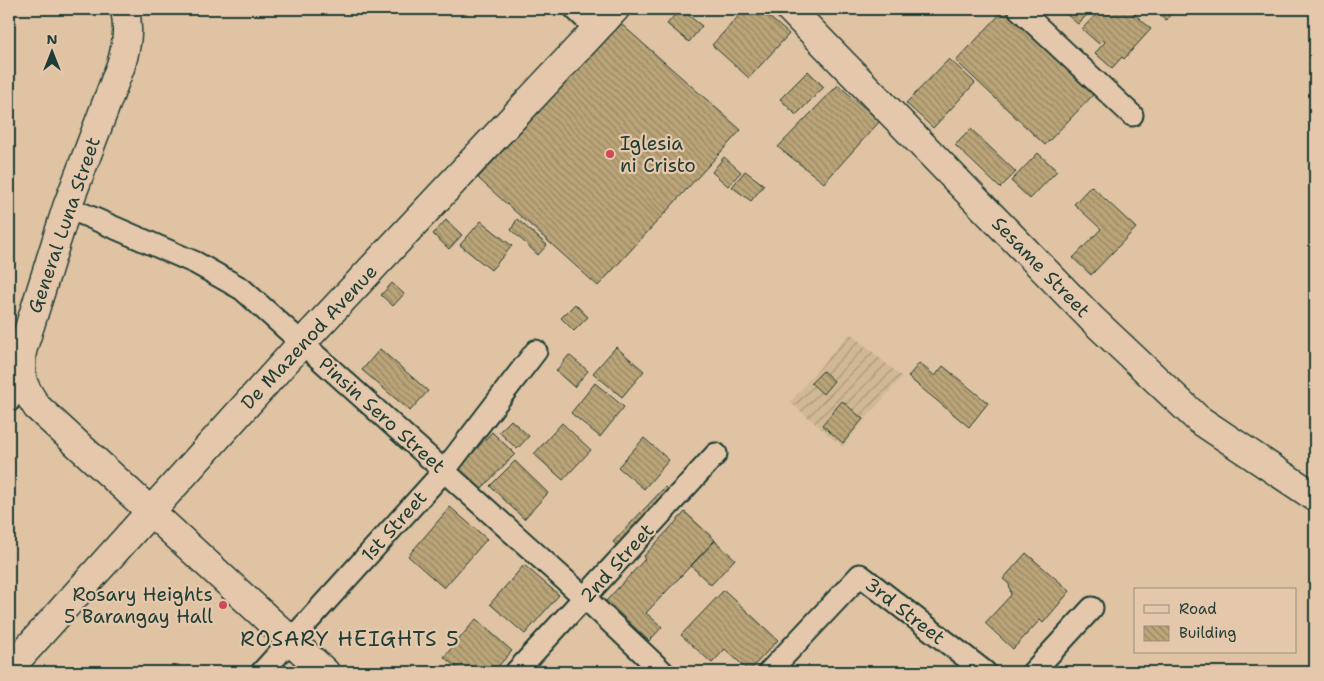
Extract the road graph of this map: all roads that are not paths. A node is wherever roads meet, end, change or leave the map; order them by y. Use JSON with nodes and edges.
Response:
{"nodes":[{"id":1,"x":125,"y":9,"type":"edge"},
{"id":2,"x":575,"y":9,"type":"edge"},
{"id":3,"x":615,"y":9,"type":"edge"},
{"id":4,"x":790,"y":9,"type":"edge"},
{"id":5,"x":1019,"y":9,"type":"edge"},
{"id":6,"x":596,"y":29,"type":"junction"},
{"id":7,"x":1132,"y":115,"type":"dead end"},
{"id":8,"x":68,"y":207,"type":"junction"},
{"id":9,"x":302,"y":343,"type":"junction"},
{"id":10,"x":536,"y":351,"type":"dead end"},
{"id":11,"x":20,"y":371,"type":"junction"},
{"id":12,"x":9,"y":400,"type":"edge"},
{"id":13,"x":716,"y":454,"type":"dead end"},
{"id":14,"x":444,"y":471,"type":"junction"},
{"id":15,"x":1315,"y":497,"type":"edge"},
{"id":16,"x":151,"y":512,"type":"junction"},
{"id":17,"x":585,"y":598,"type":"junction"},
{"id":18,"x":1092,"y":608,"type":"dead end"},
{"id":19,"x":290,"y":641,"type":"junction"},
{"id":20,"x":9,"y":669,"type":"edge"},
{"id":21,"x":262,"y":672,"type":"edge"},
{"id":22,"x":325,"y":672,"type":"edge"},
{"id":23,"x":516,"y":672,"type":"edge"},
{"id":24,"x":663,"y":672,"type":"edge"},
{"id":25,"x":769,"y":672,"type":"edge"},
{"id":26,"x":985,"y":672,"type":"edge"},
{"id":27,"x":1033,"y":672,"type":"edge"}],
"edges":[{"from":1,"to":8,"type":"street","name":"General Luna Street"},
{"from":2,"to":6,"type":"street"},
{"from":3,"to":6,"type":"street","name":"De Mazenod Avenue"},
{"from":4,"to":15,"type":"street","name":"Sesame Street"},
{"from":5,"to":7,"type":"street"},
{"from":6,"to":9,"type":"street","name":"De Mazenod Avenue"},
{"from":8,"to":9,"type":"street","name":"Pinsin Sero Street"},
{"from":8,"to":11,"type":"street","name":"General Luna Street"},
{"from":9,"to":14,"type":"street","name":"Pinsin Sero Street"},
{"from":9,"to":16,"type":"street","name":"De Mazenod Avenue"},
{"from":10,"to":14,"type":"street","name":"1st Street"},
{"from":11,"to":12,"type":"street"},
{"from":11,"to":16,"type":"street","name":"General Luna Street"},
{"from":13,"to":17,"type":"street","name":"2nd Street"},
{"from":14,"to":17,"type":"street","name":"Pinsin Sero Street"},
{"from":14,"to":19,"type":"street","name":"1st Street"},
{"from":16,"to":19,"type":"street","name":"General Luna Street"},
{"from":16,"to":20,"type":"street","name":"De Mazenod Avenue"},
{"from":17,"to":23,"type":"street","name":"2nd Street"},
{"from":17,"to":24,"type":"street","name":"Pinsin Sero Street"},
{"from":18,"to":27,"type":"street"},
{"from":19,"to":21,"type":"street","name":"1st Street"},
{"from":19,"to":22,"type":"street","name":"General Luna Street"},
{"from":25,"to":26,"type":"street","name":"3rd Street"}]}
